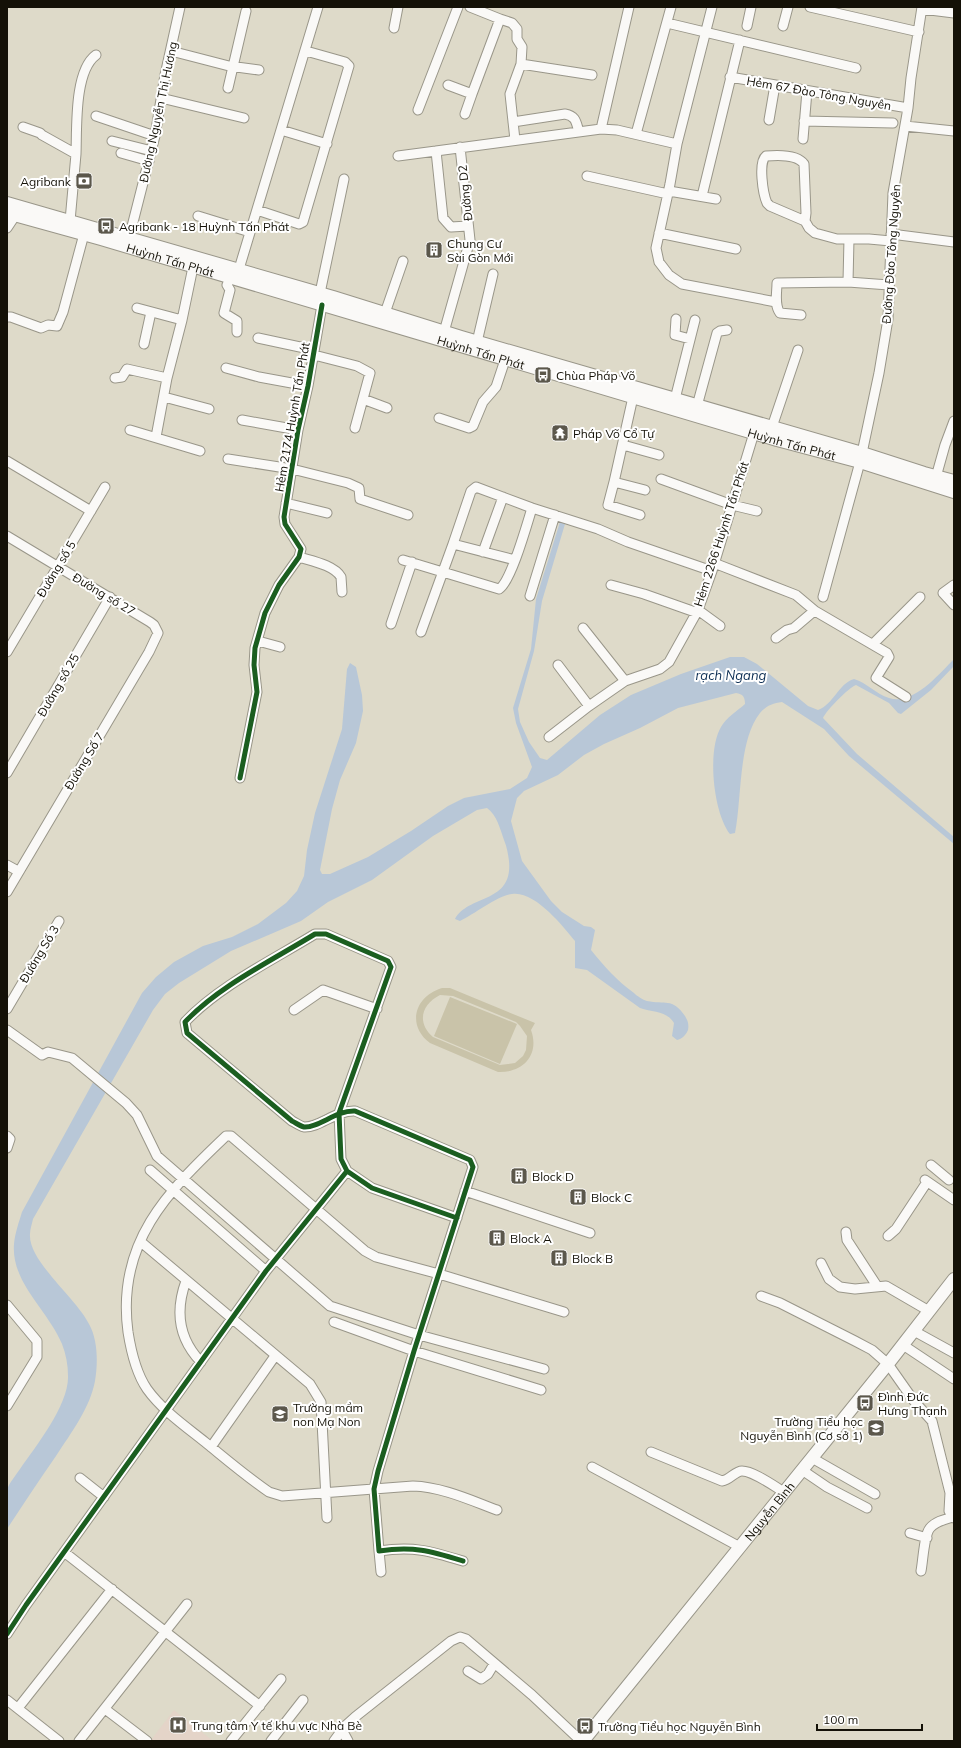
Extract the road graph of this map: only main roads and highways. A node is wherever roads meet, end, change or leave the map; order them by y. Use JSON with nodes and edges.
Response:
{"nodes":[{"id":1,"x":7,"y":203,"type":"edge"},
{"id":2,"x":11,"y":215,"type":"edge"},
{"id":3,"x":127,"y":242,"type":"junction"},
{"id":4,"x":321,"y":299,"type":"junction"},
{"id":5,"x":565,"y":372,"type":"junction"},
{"id":6,"x":861,"y":458,"type":"junction"},
{"id":7,"x":954,"y":481,"type":"edge"},
{"id":8,"x":954,"y":492,"type":"edge"},
{"id":9,"x":952,"y":1286,"type":"edge"},
{"id":10,"x":582,"y":1741,"type":"edge"}],
"edges":[{"from":1,"to":3,"type":"main road","name":"Huỳnh Tấn Phát"},
{"from":2,"to":3,"type":"main road","name":"Huỳnh Tấn Phát"},
{"from":3,"to":4,"type":"main road","name":"Huỳnh Tấn Phát"},
{"from":3,"to":4,"type":"main road","name":"Huỳnh Tấn Phát"},
{"from":4,"to":5,"type":"main road","name":"Huỳnh Tấn Phát"},
{"from":4,"to":5,"type":"main road","name":"Huỳnh Tấn Phát"},
{"from":5,"to":6,"type":"main road","name":"Huỳnh Tấn Phát"},
{"from":5,"to":6,"type":"main road","name":"Huỳnh Tấn Phát"},
{"from":6,"to":7,"type":"main road","name":"Huỳnh Tấn Phát"},
{"from":6,"to":8,"type":"main road","name":"Huỳnh Tấn Phát"},
{"from":9,"to":10,"type":"main road","name":"Nguyễn Bình"}]}
